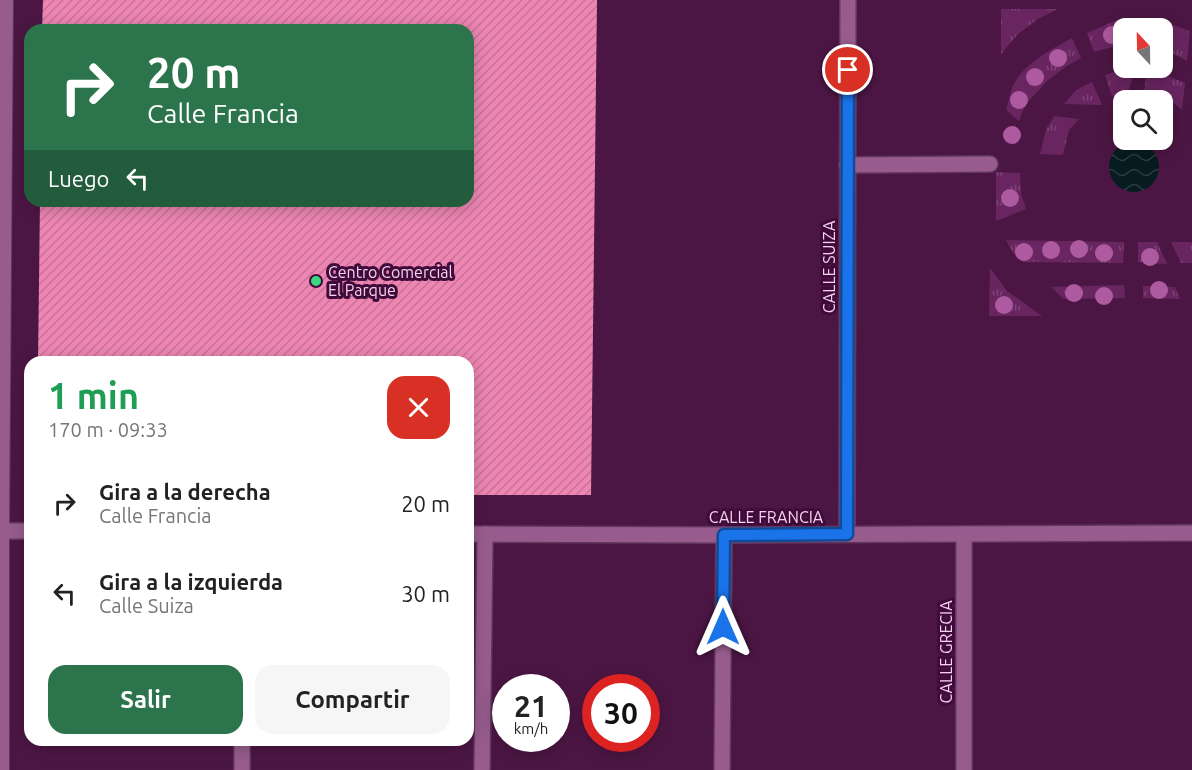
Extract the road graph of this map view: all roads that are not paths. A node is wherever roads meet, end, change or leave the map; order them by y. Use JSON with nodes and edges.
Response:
{"nodes":[{"id":1,"x":6,"y":0,"type":"edge"},
{"id":2,"x":848,"y":0,"type":"edge"},
{"id":3,"x":990,"y":164,"type":"dead end"},
{"id":4,"x":847,"y":165,"type":"junction"},
{"id":5,"x":1,"y":531,"type":"edge"},
{"id":6,"x":24,"y":531,"type":"edge"},
{"id":7,"x":1192,"y":533,"type":"edge"},
{"id":8,"x":474,"y":534,"type":"edge"},
{"id":9,"x":485,"y":534,"type":"junction"},
{"id":10,"x":847,"y":534,"type":"junction"},
{"id":11,"x":964,"y":534,"type":"junction"},
{"id":12,"x":724,"y":535,"type":"junction"},
{"id":13,"x":242,"y":746,"type":"edge"},
{"id":14,"x":2,"y":770,"type":"edge"},
{"id":15,"x":242,"y":770,"type":"edge"},
{"id":16,"x":482,"y":770,"type":"edge"},
{"id":17,"x":722,"y":770,"type":"edge"},
{"id":18,"x":964,"y":770,"type":"edge"}],
"edges":[{"from":1,"to":5,"type":"lane"},
{"from":2,"to":4,"type":"street","name":"CALLE SUIZA"},
{"from":3,"to":4,"type":"street"},
{"from":4,"to":10,"type":"street","name":"CALLE SUIZA"},
{"from":5,"to":6,"type":"street"},
{"from":5,"to":14,"type":"lane"},
{"from":7,"to":11,"type":"street","name":"CALLE FRANCIA"},
{"from":8,"to":9,"type":"street","name":"CALLE FRANCIA"},
{"from":9,"to":12,"type":"street","name":"CALLE FRANCIA"},
{"from":9,"to":16,"type":"street"},
{"from":10,"to":11,"type":"street","name":"CALLE FRANCIA"},
{"from":10,"to":12,"type":"street","name":"CALLE FRANCIA"},
{"from":11,"to":18,"type":"street","name":"CALLE GRECIA"},
{"from":12,"to":17,"type":"street"},
{"from":13,"to":15,"type":"street"}]}
